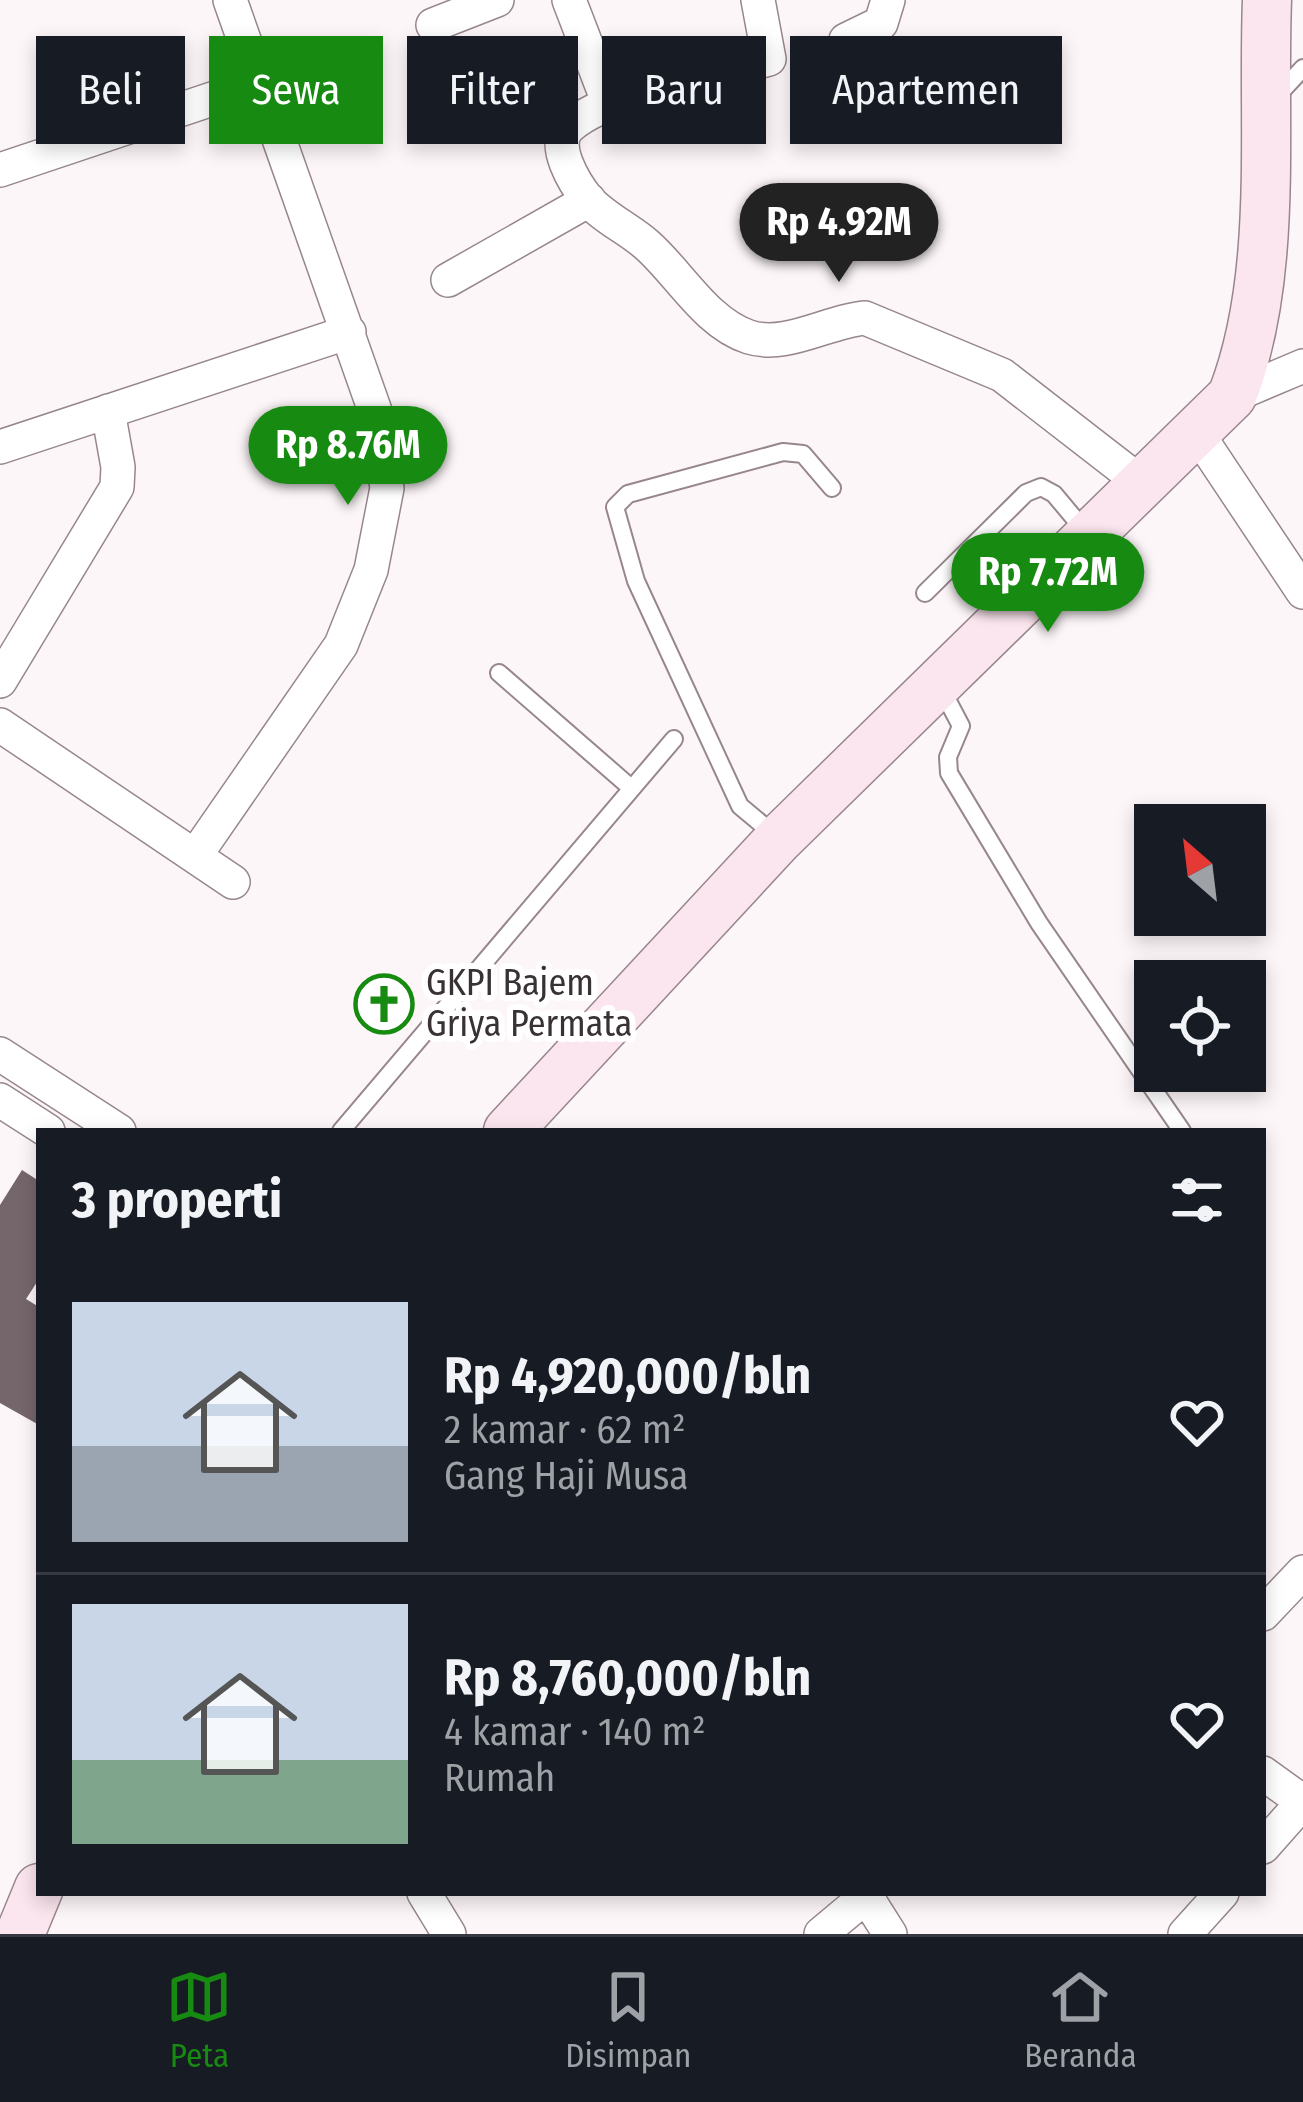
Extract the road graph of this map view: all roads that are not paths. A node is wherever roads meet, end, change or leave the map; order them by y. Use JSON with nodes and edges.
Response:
{"nodes":[{"id":1,"x":230,"y":0,"type":"edge"},
{"id":2,"x":497,"y":0,"type":"edge"},
{"id":3,"x":569,"y":0,"type":"edge"},
{"id":4,"x":758,"y":0,"type":"edge"},
{"id":5,"x":888,"y":0,"type":"edge"},
{"id":6,"x":1267,"y":0,"type":"edge"},
{"id":7,"x":433,"y":25,"type":"dead end"},
{"id":8,"x":243,"y":36,"type":"edge"},
{"id":9,"x":765,"y":36,"type":"edge"},
{"id":10,"x":854,"y":36,"type":"edge"},
{"id":11,"x":1303,"y":68,"type":"edge"},
{"id":12,"x":602,"y":86,"type":"edge"},
{"id":13,"x":209,"y":100,"type":"edge"},
{"id":14,"x":1264,"y":107,"type":"junction"},
{"id":15,"x":602,"y":108,"type":"edge"},
{"id":16,"x":282,"y":144,"type":"edge"},
{"id":17,"x":0,"y":170,"type":"edge"},
{"id":18,"x":589,"y":200,"type":"junction"},
{"id":19,"x":448,"y":280,"type":"dead end"},
{"id":20,"x":349,"y":332,"type":"junction"},
{"id":21,"x":1303,"y":366,"type":"edge"},
{"id":22,"x":1232,"y":396,"type":"junction"},
{"id":23,"x":108,"y":411,"type":"junction"},
{"id":24,"x":1197,"y":433,"type":"junction"},
{"id":25,"x":0,"y":447,"type":"edge"},
{"id":26,"x":1144,"y":485,"type":"junction"},
{"id":27,"x":832,"y":488,"type":"dead end"},
{"id":28,"x":1090,"y":536,"type":"junction"},
{"id":29,"x":1303,"y":592,"type":"edge"},
{"id":30,"x":926,"y":593,"type":"dead end"},
{"id":31,"x":499,"y":673,"type":"dead end"},
{"id":32,"x":0,"y":681,"type":"edge"},
{"id":33,"x":938,"y":683,"type":"junction"},
{"id":34,"x":0,"y":725,"type":"edge"},
{"id":35,"x":674,"y":739,"type":"dead end"},
{"id":36,"x":630,"y":787,"type":"junction"},
{"id":37,"x":779,"y":839,"type":"junction"},
{"id":38,"x":195,"y":856,"type":"junction"},
{"id":39,"x":233,"y":882,"type":"dead end"},
{"id":40,"x":0,"y":1054,"type":"edge"},
{"id":41,"x":0,"y":1100,"type":"edge"},
{"id":42,"x":43,"y":1128,"type":"edge"},
{"id":43,"x":113,"y":1128,"type":"edge"},
{"id":44,"x":344,"y":1128,"type":"edge"},
{"id":45,"x":511,"y":1128,"type":"edge"},
{"id":46,"x":1180,"y":1128,"type":"edge"},
{"id":47,"x":1303,"y":1572,"type":"edge"},
{"id":48,"x":1266,"y":1610,"type":"edge"},
{"id":49,"x":1266,"y":1775,"type":"edge"},
{"id":50,"x":1266,"y":1844,"type":"edge"},
{"id":51,"x":36,"y":1895,"type":"edge"},
{"id":52,"x":426,"y":1896,"type":"edge"},
{"id":53,"x":866,"y":1896,"type":"edge"},
{"id":54,"x":869,"y":1896,"type":"edge"},
{"id":55,"x":1219,"y":1896,"type":"edge"},
{"id":56,"x":20,"y":1934,"type":"edge"},
{"id":57,"x":449,"y":1934,"type":"edge"},
{"id":58,"x":821,"y":1934,"type":"edge"},
{"id":59,"x":890,"y":1934,"type":"edge"},
{"id":60,"x":1185,"y":1934,"type":"edge"}],
"edges":[{"from":1,"to":8,"type":"street"},
{"from":2,"to":7,"type":"street"},
{"from":3,"to":12,"type":"street"},
{"from":4,"to":9,"type":"street"},
{"from":5,"to":10,"type":"street"},
{"from":6,"to":14,"type":"main road"},
{"from":11,"to":14,"type":"lane"},
{"from":13,"to":17,"type":"street"},
{"from":14,"to":22,"type":"main road"},
{"from":15,"to":18,"type":"street"},
{"from":16,"to":20,"type":"street"},
{"from":18,"to":19,"type":"street"},
{"from":18,"to":26,"type":"street"},
{"from":20,"to":23,"type":"street"},
{"from":20,"to":38,"type":"street"},
{"from":21,"to":22,"type":"street"},
{"from":22,"to":24,"type":"main road"},
{"from":23,"to":25,"type":"street"},
{"from":23,"to":32,"type":"street"},
{"from":24,"to":26,"type":"main road"},
{"from":24,"to":29,"type":"street"},
{"from":26,"to":28,"type":"main road"},
{"from":27,"to":37,"type":"lane"},
{"from":28,"to":30,"type":"lane"},
{"from":28,"to":33,"type":"main road"},
{"from":31,"to":36,"type":"lane"},
{"from":33,"to":37,"type":"main road"},
{"from":33,"to":46,"type":"lane"},
{"from":34,"to":38,"type":"street"},
{"from":35,"to":36,"type":"lane"},
{"from":36,"to":44,"type":"lane"},
{"from":37,"to":45,"type":"main road"},
{"from":38,"to":39,"type":"street"},
{"from":40,"to":43,"type":"street"},
{"from":41,"to":42,"type":"street"},
{"from":47,"to":48,"type":"street"},
{"from":49,"to":50,"type":"street"},
{"from":51,"to":56,"type":"main road"},
{"from":52,"to":57,"type":"street"},
{"from":53,"to":58,"type":"street"},
{"from":54,"to":59,"type":"street"},
{"from":55,"to":60,"type":"street"}]}
